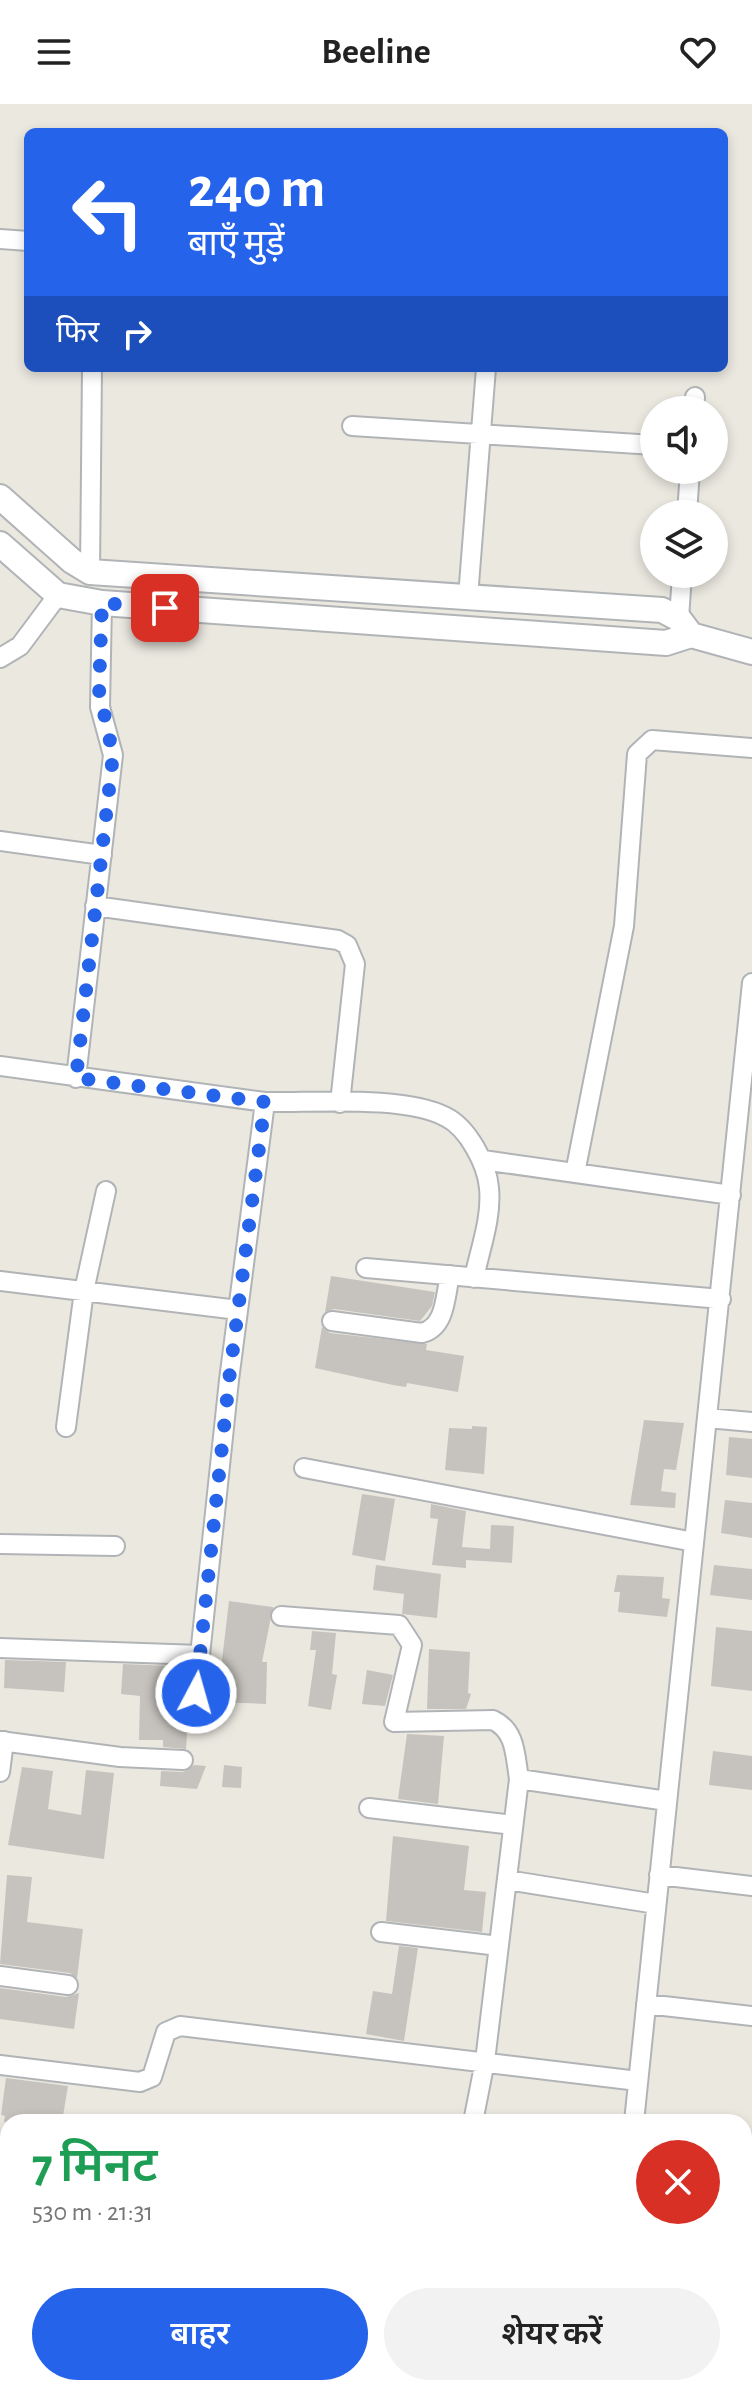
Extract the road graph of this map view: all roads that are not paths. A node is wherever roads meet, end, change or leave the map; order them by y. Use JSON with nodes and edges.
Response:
{"nodes":[{"id":1,"x":0,"y":239,"type":"edge"},
{"id":2,"x":24,"y":241,"type":"edge"},
{"id":3,"x":92,"y":372,"type":"edge"},
{"id":4,"x":486,"y":372,"type":"edge"},
{"id":5,"x":352,"y":426,"type":"dead end"},
{"id":6,"x":481,"y":434,"type":"junction"},
{"id":7,"x":640,"y":444,"type":"edge"},
{"id":8,"x":0,"y":497,"type":"edge"},
{"id":9,"x":0,"y":544,"type":"edge"},
{"id":10,"x":90,"y":572,"type":"junction"},
{"id":11,"x":683,"y":588,"type":"edge"},
{"id":12,"x":58,"y":595,"type":"junction"},
{"id":13,"x":468,"y":597,"type":"junction"},
{"id":14,"x":102,"y":603,"type":"junction"},
{"id":15,"x":685,"y":627,"type":"junction"},
{"id":16,"x":752,"y":652,"type":"edge"},
{"id":17,"x":0,"y":658,"type":"edge"},
{"id":18,"x":752,"y":748,"type":"edge"},
{"id":19,"x":0,"y":841,"type":"edge"},
{"id":20,"x":102,"y":855,"type":"junction"},
{"id":21,"x":95,"y":906,"type":"junction"},
{"id":22,"x":752,"y":983,"type":"edge"},
{"id":23,"x":752,"y":990,"type":"edge"},
{"id":24,"x":0,"y":1066,"type":"edge"},
{"id":25,"x":76,"y":1078,"type":"junction"},
{"id":26,"x":265,"y":1102,"type":"junction"},
{"id":27,"x":340,"y":1103,"type":"junction"},
{"id":28,"x":483,"y":1160,"type":"junction"},
{"id":29,"x":575,"y":1173,"type":"junction"},
{"id":30,"x":106,"y":1191,"type":"dead end"},
{"id":31,"x":731,"y":1195,"type":"junction"},
{"id":32,"x":366,"y":1268,"type":"dead end"},
{"id":33,"x":450,"y":1275,"type":"junction"},
{"id":34,"x":474,"y":1278,"type":"junction"},
{"id":35,"x":0,"y":1281,"type":"edge"},
{"id":36,"x":84,"y":1291,"type":"junction"},
{"id":37,"x":721,"y":1299,"type":"junction"},
{"id":38,"x":238,"y":1310,"type":"junction"},
{"id":39,"x":332,"y":1321,"type":"dead end"},
{"id":40,"x":707,"y":1418,"type":"junction"},
{"id":41,"x":752,"y":1422,"type":"edge"},
{"id":42,"x":66,"y":1427,"type":"dead end"},
{"id":43,"x":304,"y":1468,"type":"dead end"},
{"id":44,"x":694,"y":1542,"type":"junction"},
{"id":45,"x":0,"y":1544,"type":"edge"},
{"id":46,"x":115,"y":1546,"type":"dead end"},
{"id":47,"x":281,"y":1616,"type":"dead end"},
{"id":48,"x":0,"y":1648,"type":"edge"},
{"id":49,"x":200,"y":1655,"type":"junction"},
{"id":50,"x":196,"y":1693,"type":"dead end"},
{"id":51,"x":2,"y":1741,"type":"edge"},
{"id":52,"x":183,"y":1760,"type":"dead end"},
{"id":53,"x":0,"y":1772,"type":"edge"},
{"id":54,"x":519,"y":1779,"type":"junction"},
{"id":55,"x":667,"y":1801,"type":"junction"},
{"id":56,"x":369,"y":1808,"type":"dead end"},
{"id":57,"x":513,"y":1825,"type":"junction"},
{"id":58,"x":659,"y":1875,"type":"junction"},
{"id":59,"x":507,"y":1880,"type":"junction"},
{"id":60,"x":752,"y":1886,"type":"edge"},
{"id":61,"x":656,"y":1904,"type":"junction"},
{"id":62,"x":381,"y":1932,"type":"dead end"},
{"id":63,"x":499,"y":1946,"type":"junction"},
{"id":64,"x":0,"y":1976,"type":"edge"},
{"id":65,"x":68,"y":1985,"type":"dead end"},
{"id":66,"x":646,"y":2004,"type":"junction"},
{"id":67,"x":752,"y":2016,"type":"edge"},
{"id":68,"x":485,"y":2061,"type":"junction"},
{"id":69,"x":0,"y":2065,"type":"edge"},
{"id":70,"x":638,"y":2081,"type":"junction"},
{"id":71,"x":475,"y":2114,"type":"edge"},
{"id":72,"x":635,"y":2114,"type":"edge"}],
"edges":[{"from":1,"to":2,"type":"street"},
{"from":3,"to":10,"type":"street"},
{"from":4,"to":6,"type":"street"},
{"from":5,"to":6,"type":"street"},
{"from":6,"to":7,"type":"street"},
{"from":6,"to":13,"type":"street"},
{"from":8,"to":10,"type":"street"},
{"from":9,"to":12,"type":"street"},
{"from":10,"to":13,"type":"street"},
{"from":11,"to":15,"type":"street"},
{"from":12,"to":14,"type":"street"},
{"from":12,"to":17,"type":"street"},
{"from":13,"to":15,"type":"street"},
{"from":14,"to":15,"type":"street"},
{"from":14,"to":20,"type":"street"},
{"from":15,"to":16,"type":"street"},
{"from":18,"to":29,"type":"street"},
{"from":19,"to":20,"type":"street"},
{"from":20,"to":21,"type":"street"},
{"from":21,"to":25,"type":"street"},
{"from":21,"to":27,"type":"street"},
{"from":22,"to":23,"type":"street"},
{"from":23,"to":31,"type":"street"},
{"from":24,"to":25,"type":"street"},
{"from":25,"to":26,"type":"street"},
{"from":26,"to":27,"type":"street"},
{"from":26,"to":38,"type":"street"},
{"from":27,"to":28,"type":"street"},
{"from":28,"to":29,"type":"street"},
{"from":28,"to":34,"type":"street"},
{"from":29,"to":31,"type":"street"},
{"from":30,"to":36,"type":"street"},
{"from":31,"to":37,"type":"street"},
{"from":32,"to":33,"type":"street"},
{"from":33,"to":34,"type":"street"},
{"from":33,"to":39,"type":"street"},
{"from":34,"to":37,"type":"street"},
{"from":35,"to":36,"type":"street"},
{"from":36,"to":38,"type":"street"},
{"from":36,"to":42,"type":"street"},
{"from":37,"to":40,"type":"street"},
{"from":38,"to":49,"type":"street"},
{"from":40,"to":41,"type":"street"},
{"from":40,"to":44,"type":"street"},
{"from":43,"to":44,"type":"street"},
{"from":44,"to":55,"type":"street"},
{"from":45,"to":46,"type":"street"},
{"from":47,"to":54,"type":"street"},
{"from":48,"to":49,"type":"street"},
{"from":49,"to":50,"type":"street"},
{"from":51,"to":52,"type":"street"},
{"from":51,"to":53,"type":"street"},
{"from":54,"to":55,"type":"street"},
{"from":54,"to":57,"type":"street"},
{"from":55,"to":58,"type":"street"},
{"from":56,"to":57,"type":"street"},
{"from":57,"to":59,"type":"street"},
{"from":58,"to":60,"type":"street"},
{"from":58,"to":61,"type":"street"},
{"from":59,"to":61,"type":"street"},
{"from":59,"to":63,"type":"street"},
{"from":61,"to":66,"type":"street"},
{"from":62,"to":63,"type":"street"},
{"from":63,"to":68,"type":"street"},
{"from":64,"to":65,"type":"street"},
{"from":66,"to":67,"type":"street"},
{"from":66,"to":70,"type":"street"},
{"from":68,"to":69,"type":"street"},
{"from":68,"to":70,"type":"street"},
{"from":68,"to":71,"type":"street"},
{"from":70,"to":72,"type":"street"}]}
